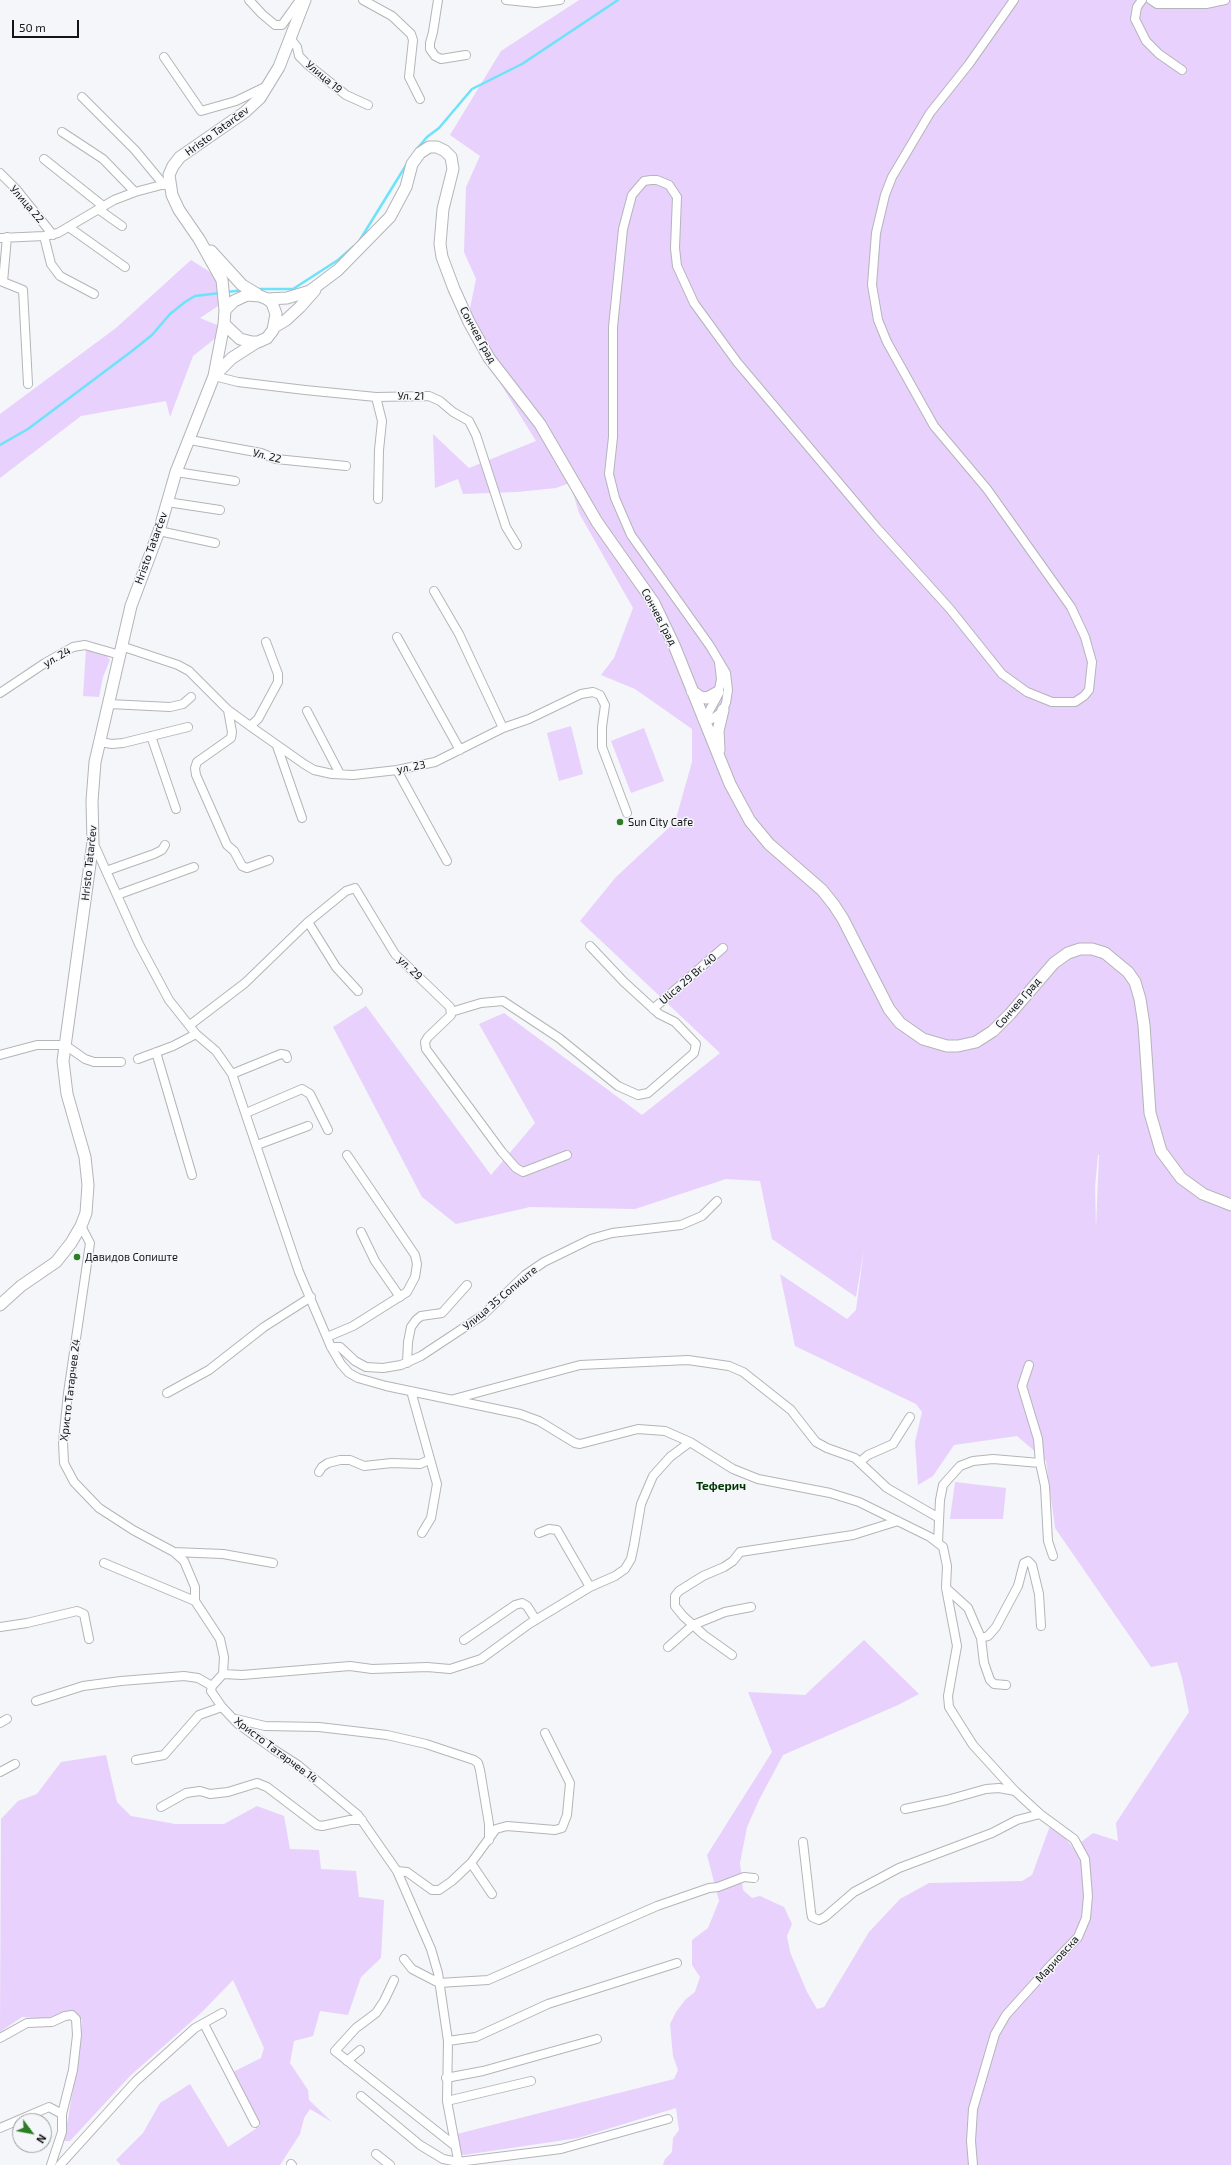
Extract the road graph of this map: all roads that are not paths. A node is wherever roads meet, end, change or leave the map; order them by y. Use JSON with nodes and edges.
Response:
{"nodes":[{"id":1,"x":249,"y":0,"type":"edge"},
{"id":2,"x":300,"y":0,"type":"edge"},
{"id":3,"x":305,"y":0,"type":"edge"},
{"id":4,"x":364,"y":0,"type":"edge"},
{"id":5,"x":438,"y":0,"type":"edge"},
{"id":6,"x":506,"y":0,"type":"edge"},
{"id":7,"x":560,"y":0,"type":"edge"},
{"id":8,"x":1014,"y":0,"type":"edge"},
{"id":9,"x":1142,"y":0,"type":"edge"},
{"id":10,"x":1151,"y":0,"type":"edge"},
{"id":11,"x":1225,"y":0,"type":"edge"},
{"id":12,"x":290,"y":38,"type":"junction"},
{"id":13,"x":466,"y":55,"type":"dead end"},
{"id":14,"x":164,"y":57,"type":"dead end"},
{"id":15,"x":1182,"y":70,"type":"dead end"},
{"id":16,"x":270,"y":84,"type":"junction"},
{"id":17,"x":82,"y":97,"type":"dead end"},
{"id":18,"x":420,"y":99,"type":"dead end"},
{"id":19,"x":368,"y":106,"type":"dead end"},
{"id":20,"x":62,"y":132,"type":"dead end"},
{"id":21,"x":44,"y":159,"type":"dead end"},
{"id":22,"x":0,"y":173,"type":"edge"},
{"id":23,"x":166,"y":184,"type":"junction"},
{"id":24,"x":135,"y":192,"type":"junction"},
{"id":25,"x":100,"y":208,"type":"junction"},
{"id":26,"x":122,"y":226,"type":"dead end"},
{"id":27,"x":70,"y":228,"type":"junction"},
{"id":28,"x":49,"y":236,"type":"junction"},
{"id":29,"x":2,"y":237,"type":"edge"},
{"id":30,"x":199,"y":239,"type":"junction"},
{"id":31,"x":125,"y":267,"type":"dead end"},
{"id":32,"x":319,"y":285,"type":"junction"},
{"id":33,"x":94,"y":294,"type":"dead end"},
{"id":34,"x":264,"y":297,"type":"junction"},
{"id":35,"x":225,"y":310,"type":"junction"},
{"id":36,"x":224,"y":324,"type":"junction"},
{"id":37,"x":276,"y":326,"type":"junction"},
{"id":38,"x":258,"y":342,"type":"junction"},
{"id":39,"x":214,"y":376,"type":"junction"},
{"id":40,"x":28,"y":384,"type":"dead end"},
{"id":41,"x":376,"y":397,"type":"junction"},
{"id":42,"x":190,"y":440,"type":"junction"},
{"id":43,"x":346,"y":466,"type":"dead end"},
{"id":44,"x":176,"y":472,"type":"junction"},
{"id":45,"x":235,"y":481,"type":"dead end"},
{"id":46,"x":378,"y":499,"type":"dead end"},
{"id":47,"x":167,"y":502,"type":"junction"},
{"id":48,"x":220,"y":510,"type":"dead end"},
{"id":49,"x":159,"y":531,"type":"junction"},
{"id":50,"x":215,"y":543,"type":"dead end"},
{"id":51,"x":517,"y":545,"type":"dead end"},
{"id":52,"x":434,"y":591,"type":"dead end"},
{"id":53,"x":397,"y":637,"type":"dead end"},
{"id":54,"x":266,"y":642,"type":"dead end"},
{"id":55,"x":121,"y":651,"type":"junction"},
{"id":56,"x":719,"y":662,"type":"junction"},
{"id":57,"x":692,"y":691,"type":"junction"},
{"id":58,"x":718,"y":692,"type":"junction"},
{"id":59,"x":0,"y":693,"type":"edge"},
{"id":60,"x":191,"y":697,"type":"dead end"},
{"id":61,"x":109,"y":704,"type":"junction"},
{"id":62,"x":228,"y":710,"type":"junction"},
{"id":63,"x":307,"y":710,"type":"dead end"},
{"id":64,"x":723,"y":710,"type":"junction"},
{"id":65,"x":702,"y":717,"type":"junction"},
{"id":66,"x":250,"y":726,"type":"junction"},
{"id":67,"x":188,"y":727,"type":"dead end"},
{"id":68,"x":503,"y":728,"type":"junction"},
{"id":69,"x":151,"y":736,"type":"junction"},
{"id":70,"x":100,"y":742,"type":"junction"},
{"id":71,"x":276,"y":744,"type":"junction"},
{"id":72,"x":460,"y":750,"type":"junction"},
{"id":73,"x":720,"y":761,"type":"junction"},
{"id":74,"x":397,"y":770,"type":"junction"},
{"id":75,"x":340,"y":774,"type":"junction"},
{"id":76,"x":176,"y":809,"type":"dead end"},
{"id":77,"x":627,"y":813,"type":"dead end"},
{"id":78,"x":302,"y":818,"type":"dead end"},
{"id":79,"x":93,"y":842,"type":"junction"},
{"id":80,"x":165,"y":844,"type":"dead end"},
{"id":81,"x":269,"y":860,"type":"dead end"},
{"id":82,"x":447,"y":861,"type":"dead end"},
{"id":83,"x":194,"y":867,"type":"dead end"},
{"id":84,"x":106,"y":871,"type":"junction"},
{"id":85,"x":117,"y":896,"type":"junction"},
{"id":86,"x":308,"y":922,"type":"junction"},
{"id":87,"x":590,"y":946,"type":"dead end"},
{"id":88,"x":723,"y":948,"type":"dead end"},
{"id":89,"x":358,"y":991,"type":"dead end"},
{"id":90,"x":654,"y":1009,"type":"junction"},
{"id":91,"x":451,"y":1012,"type":"junction"},
{"id":92,"x":190,"y":1026,"type":"junction"},
{"id":93,"x":196,"y":1034,"type":"junction"},
{"id":94,"x":65,"y":1045,"type":"junction"},
{"id":95,"x":156,"y":1052,"type":"junction"},
{"id":96,"x":0,"y":1055,"type":"edge"},
{"id":97,"x":287,"y":1058,"type":"dead end"},
{"id":98,"x":138,"y":1059,"type":"dead end"},
{"id":99,"x":121,"y":1062,"type":"dead end"},
{"id":100,"x":232,"y":1074,"type":"junction"},
{"id":101,"x":246,"y":1113,"type":"junction"},
{"id":102,"x":308,"y":1126,"type":"dead end"},
{"id":103,"x":328,"y":1130,"type":"dead end"},
{"id":104,"x":257,"y":1145,"type":"junction"},
{"id":105,"x":347,"y":1155,"type":"dead end"},
{"id":106,"x":567,"y":1155,"type":"dead end"},
{"id":107,"x":192,"y":1175,"type":"dead end"},
{"id":108,"x":717,"y":1201,"type":"dead end"},
{"id":109,"x":1231,"y":1205,"type":"edge"},
{"id":110,"x":81,"y":1226,"type":"junction"},
{"id":111,"x":361,"y":1232,"type":"dead end"},
{"id":112,"x":466,"y":1285,"type":"dead end"},
{"id":113,"x":311,"y":1297,"type":"junction"},
{"id":114,"x":400,"y":1297,"type":"junction"},
{"id":115,"x":0,"y":1305,"type":"edge"},
{"id":116,"x":327,"y":1337,"type":"junction"},
{"id":117,"x":331,"y":1347,"type":"junction"},
{"id":118,"x":407,"y":1363,"type":"junction"},
{"id":119,"x":1028,"y":1365,"type":"dead end"},
{"id":120,"x":411,"y":1391,"type":"junction"},
{"id":121,"x":167,"y":1393,"type":"dead end"},
{"id":122,"x":451,"y":1399,"type":"junction"},
{"id":123,"x":910,"y":1417,"type":"dead end"},
{"id":124,"x":690,"y":1442,"type":"junction"},
{"id":125,"x":429,"y":1460,"type":"junction"},
{"id":126,"x":861,"y":1461,"type":"junction"},
{"id":127,"x":1040,"y":1464,"type":"junction"},
{"id":128,"x":319,"y":1472,"type":"dead end"},
{"id":129,"x":939,"y":1518,"type":"junction"},
{"id":130,"x":898,"y":1521,"type":"junction"},
{"id":131,"x":422,"y":1533,"type":"dead end"},
{"id":132,"x":539,"y":1534,"type":"dead end"},
{"id":133,"x":938,"y":1542,"type":"junction"},
{"id":134,"x":174,"y":1552,"type":"junction"},
{"id":135,"x":1053,"y":1556,"type":"dead end"},
{"id":136,"x":104,"y":1563,"type":"dead end"},
{"id":137,"x":273,"y":1563,"type":"dead end"},
{"id":138,"x":590,"y":1588,"type":"junction"},
{"id":139,"x":946,"y":1588,"type":"junction"},
{"id":140,"x":195,"y":1601,"type":"junction"},
{"id":141,"x":751,"y":1607,"type":"dead end"},
{"id":142,"x":536,"y":1620,"type":"junction"},
{"id":143,"x":693,"y":1625,"type":"junction"},
{"id":144,"x":1041,"y":1626,"type":"dead end"},
{"id":145,"x":0,"y":1627,"type":"edge"},
{"id":146,"x":89,"y":1638,"type":"dead end"},
{"id":147,"x":981,"y":1638,"type":"junction"},
{"id":148,"x":464,"y":1640,"type":"dead end"},
{"id":149,"x":668,"y":1647,"type":"dead end"},
{"id":150,"x":732,"y":1655,"type":"dead end"},
{"id":151,"x":223,"y":1674,"type":"junction"},
{"id":152,"x":1006,"y":1685,"type":"dead end"},
{"id":153,"x":212,"y":1686,"type":"junction"},
{"id":154,"x":36,"y":1701,"type":"dead end"},
{"id":155,"x":222,"y":1707,"type":"junction"},
{"id":156,"x":233,"y":1718,"type":"junction"},
{"id":157,"x":545,"y":1733,"type":"dead end"},
{"id":158,"x":136,"y":1760,"type":"dead end"},
{"id":159,"x":15,"y":1764,"type":"dead end"},
{"id":160,"x":0,"y":1772,"type":"edge"},
{"id":161,"x":1015,"y":1791,"type":"junction"},
{"id":162,"x":161,"y":1807,"type":"dead end"},
{"id":163,"x":905,"y":1809,"type":"dead end"},
{"id":164,"x":1040,"y":1814,"type":"junction"},
{"id":165,"x":362,"y":1820,"type":"junction"},
{"id":166,"x":489,"y":1840,"type":"junction"},
{"id":167,"x":803,"y":1842,"type":"dead end"},
{"id":168,"x":471,"y":1863,"type":"junction"},
{"id":169,"x":397,"y":1871,"type":"junction"},
{"id":170,"x":754,"y":1878,"type":"dead end"},
{"id":171,"x":492,"y":1894,"type":"dead end"},
{"id":172,"x":404,"y":1959,"type":"dead end"},
{"id":173,"x":677,"y":1963,"type":"dead end"},
{"id":174,"x":394,"y":1980,"type":"dead end"},
{"id":175,"x":440,"y":1983,"type":"junction"},
{"id":176,"x":222,"y":2013,"type":"dead end"},
{"id":177,"x":204,"y":2024,"type":"junction"},
{"id":178,"x":0,"y":2038,"type":"edge"},
{"id":179,"x":597,"y":2039,"type":"dead end"},
{"id":180,"x":448,"y":2041,"type":"junction"},
{"id":181,"x":360,"y":2050,"type":"dead end"},
{"id":182,"x":347,"y":2061,"type":"junction"},
{"id":183,"x":446,"y":2078,"type":"junction"},
{"id":184,"x":531,"y":2081,"type":"dead end"},
{"id":185,"x":361,"y":2096,"type":"dead end"},
{"id":186,"x":447,"y":2101,"type":"junction"},
{"id":187,"x":62,"y":2114,"type":"junction"},
{"id":188,"x":668,"y":2119,"type":"dead end"},
{"id":189,"x":255,"y":2123,"type":"dead end"},
{"id":190,"x":0,"y":2128,"type":"edge"},
{"id":191,"x":454,"y":2145,"type":"junction"},
{"id":192,"x":376,"y":2154,"type":"dead end"},
{"id":193,"x":458,"y":2164,"type":"edge"},
{"id":194,"x":51,"y":2165,"type":"edge"},
{"id":195,"x":60,"y":2165,"type":"edge"},
{"id":196,"x":390,"y":2165,"type":"edge"},
{"id":197,"x":973,"y":2165,"type":"edge"}],
"edges":[{"from":1,"to":2,"type":"street"},
{"from":3,"to":12,"type":"main road","name":"Hristo Tatarčev"},
{"from":4,"to":18,"type":"street"},
{"from":5,"to":13,"type":"street"},
{"from":6,"to":7,"type":"street"},
{"from":8,"to":56,"type":"street"},
{"from":9,"to":15,"type":"street"},
{"from":10,"to":11,"type":"street"},
{"from":12,"to":16,"type":"main road","name":"Hristo Tatarčev"},
{"from":12,"to":19,"type":"street","name":"Улица 19"},
{"from":14,"to":16,"type":"street"},
{"from":16,"to":23,"type":"main road","name":"Hristo Tatarčev"},
{"from":17,"to":23,"type":"street"},
{"from":20,"to":24,"type":"street"},
{"from":21,"to":25,"type":"street"},
{"from":22,"to":28,"type":"street","name":"Улица 22"},
{"from":23,"to":24,"type":"street"},
{"from":23,"to":30,"type":"main road"},
{"from":24,"to":25,"type":"street"},
{"from":25,"to":26,"type":"street"},
{"from":25,"to":27,"type":"street"},
{"from":27,"to":28,"type":"street"},
{"from":27,"to":31,"type":"street"},
{"from":28,"to":29,"type":"street"},
{"from":28,"to":33,"type":"street","name":"Улица 22"},
{"from":29,"to":40,"type":"street"},
{"from":30,"to":34,"type":"main road"},
{"from":30,"to":35,"type":"main road"},
{"from":32,"to":34,"type":"main road"},
{"from":32,"to":37,"type":"main road"},
{"from":32,"to":57,"type":"main road","name":"Сончев Град"},
{"from":34,"to":35,"type":"main road"},
{"from":34,"to":37,"type":"main road"},
{"from":35,"to":36,"type":"main road"},
{"from":36,"to":38,"type":"main road"},
{"from":36,"to":39,"type":"main road","name":"Hristo Tatarčev"},
{"from":37,"to":38,"type":"main road"},
{"from":38,"to":39,"type":"main road","name":"Hristo Tatarčev"},
{"from":39,"to":41,"type":"street","name":"Ул. 21"},
{"from":39,"to":42,"type":"main road","name":"Hristo Tatarčev"},
{"from":41,"to":46,"type":"street"},
{"from":41,"to":51,"type":"street","name":"Ул. 21"},
{"from":42,"to":43,"type":"street","name":"Ул. 22"},
{"from":42,"to":44,"type":"main road","name":"Hristo Tatarčev"},
{"from":44,"to":45,"type":"street"},
{"from":44,"to":47,"type":"main road","name":"Hristo Tatarčev"},
{"from":47,"to":48,"type":"street"},
{"from":47,"to":49,"type":"main road","name":"Hristo Tatarčev"},
{"from":49,"to":50,"type":"street"},
{"from":49,"to":55,"type":"main road","name":"Hristo Tatarčev"},
{"from":52,"to":68,"type":"street"},
{"from":53,"to":72,"type":"street"},
{"from":54,"to":66,"type":"street"},
{"from":55,"to":59,"type":"street","name":"ул. 24"},
{"from":55,"to":61,"type":"main road","name":"Hristo Tatarčev"},
{"from":55,"to":62,"type":"street","name":"ул. 23"},
{"from":56,"to":58,"type":"street"},
{"from":56,"to":64,"type":"street"},
{"from":57,"to":58,"type":"main road"},
{"from":57,"to":65,"type":"main road","name":"Сончев Град"},
{"from":58,"to":65,"type":"street"},
{"from":60,"to":61,"type":"street"},
{"from":61,"to":70,"type":"main road","name":"Hristo Tatarčev"},
{"from":62,"to":66,"type":"street","name":"ул. 23"},
{"from":62,"to":81,"type":"street"},
{"from":63,"to":75,"type":"street"},
{"from":64,"to":65,"type":"street"},
{"from":64,"to":73,"type":"main road"},
{"from":65,"to":73,"type":"main road","name":"Сончев Град"},
{"from":66,"to":71,"type":"street","name":"ул. 23"},
{"from":67,"to":69,"type":"street"},
{"from":68,"to":72,"type":"street","name":"ул. 23"},
{"from":68,"to":77,"type":"street","name":"ул. 23"},
{"from":69,"to":70,"type":"street"},
{"from":69,"to":76,"type":"street"},
{"from":70,"to":79,"type":"main road","name":"Hristo Tatarčev"},
{"from":71,"to":75,"type":"street","name":"ул. 23"},
{"from":71,"to":78,"type":"street"},
{"from":72,"to":74,"type":"street","name":"ул. 23"},
{"from":73,"to":109,"type":"main road","name":"Сончев Град"},
{"from":74,"to":75,"type":"street","name":"ул. 23"},
{"from":74,"to":82,"type":"street"},
{"from":79,"to":84,"type":"street"},
{"from":79,"to":94,"type":"main road","name":"Hristo Tatarčev"},
{"from":80,"to":84,"type":"street"},
{"from":83,"to":85,"type":"street"},
{"from":84,"to":85,"type":"street"},
{"from":85,"to":92,"type":"street"},
{"from":86,"to":89,"type":"street"},
{"from":86,"to":91,"type":"street","name":"ул. 29"},
{"from":86,"to":92,"type":"street","name":"ул. 29"},
{"from":87,"to":90,"type":"street"},
{"from":88,"to":90,"type":"street","name":"Ulica 29 Br. 40"},
{"from":90,"to":91,"type":"street"},
{"from":91,"to":106,"type":"street"},
{"from":92,"to":93,"type":"street"},
{"from":93,"to":95,"type":"street"},
{"from":93,"to":100,"type":"street"},
{"from":94,"to":96,"type":"street"},
{"from":94,"to":99,"type":"street"},
{"from":94,"to":110,"type":"main road","name":"Hristo Tatarčev"},
{"from":95,"to":98,"type":"street"},
{"from":95,"to":107,"type":"street"},
{"from":97,"to":100,"type":"street"},
{"from":100,"to":101,"type":"street"},
{"from":101,"to":103,"type":"street"},
{"from":101,"to":104,"type":"street"},
{"from":102,"to":104,"type":"street"},
{"from":104,"to":113,"type":"street"},
{"from":105,"to":114,"type":"street"},
{"from":108,"to":118,"type":"street","name":"Улица 35 Сопиште"},
{"from":110,"to":115,"type":"main road","name":"Hristo Tatarčev"},
{"from":110,"to":134,"type":"street","name":"Христо Татарчев 24"},
{"from":111,"to":114,"type":"street"},
{"from":112,"to":118,"type":"street"},
{"from":113,"to":116,"type":"street"},
{"from":113,"to":121,"type":"street"},
{"from":114,"to":116,"type":"street"},
{"from":116,"to":117,"type":"street"},
{"from":117,"to":118,"type":"street","name":"Улица 35 Сопиште"},
{"from":117,"to":120,"type":"street"},
{"from":119,"to":127,"type":"street"},
{"from":120,"to":122,"type":"street"},
{"from":120,"to":125,"type":"street"},
{"from":122,"to":124,"type":"street"},
{"from":122,"to":126,"type":"street"},
{"from":123,"to":126,"type":"street"},
{"from":124,"to":130,"type":"street"},
{"from":124,"to":138,"type":"street"},
{"from":125,"to":128,"type":"street"},
{"from":125,"to":131,"type":"street"},
{"from":126,"to":129,"type":"street"},
{"from":127,"to":129,"type":"street"},
{"from":127,"to":135,"type":"street"},
{"from":129,"to":133,"type":"street"},
{"from":130,"to":133,"type":"street"},
{"from":130,"to":143,"type":"street"},
{"from":132,"to":138,"type":"street"},
{"from":133,"to":139,"type":"street"},
{"from":134,"to":137,"type":"street"},
{"from":134,"to":140,"type":"street","name":"Христо Татарчев 24"},
{"from":136,"to":140,"type":"street"},
{"from":138,"to":142,"type":"street"},
{"from":139,"to":147,"type":"street"},
{"from":139,"to":161,"type":"street","name":"Мариовска"},
{"from":140,"to":151,"type":"street","name":"Христо Татарчев 24"},
{"from":141,"to":143,"type":"street"},
{"from":142,"to":148,"type":"street"},
{"from":142,"to":151,"type":"street"},
{"from":143,"to":149,"type":"street"},
{"from":143,"to":150,"type":"street"},
{"from":144,"to":147,"type":"street"},
{"from":145,"to":146,"type":"street"},
{"from":147,"to":152,"type":"street"},
{"from":151,"to":153,"type":"street"},
{"from":153,"to":154,"type":"street"},
{"from":153,"to":155,"type":"street","name":"Христо Татарчев 14"},
{"from":155,"to":156,"type":"street","name":"Христо Татарчев 14"},
{"from":155,"to":158,"type":"street"},
{"from":156,"to":165,"type":"street","name":"Христо Татарчев 14"},
{"from":156,"to":166,"type":"street"},
{"from":157,"to":166,"type":"street"},
{"from":159,"to":160,"type":"street"},
{"from":161,"to":163,"type":"street"},
{"from":161,"to":164,"type":"street","name":"Мариовска"},
{"from":162,"to":165,"type":"street"},
{"from":164,"to":167,"type":"street"},
{"from":164,"to":197,"type":"street","name":"Мариовска"},
{"from":165,"to":169,"type":"street","name":"Христо Татарчев 14"},
{"from":166,"to":168,"type":"street"},
{"from":168,"to":169,"type":"street"},
{"from":168,"to":171,"type":"street"},
{"from":169,"to":175,"type":"street","name":"Христо Татарчев 14"},
{"from":170,"to":175,"type":"street"},
{"from":172,"to":175,"type":"street"},
{"from":173,"to":180,"type":"street"},
{"from":174,"to":182,"type":"street"},
{"from":175,"to":180,"type":"street","name":"Христо Татарчев 14"},
{"from":176,"to":177,"type":"street"},
{"from":177,"to":189,"type":"street"},
{"from":177,"to":195,"type":"street"},
{"from":178,"to":187,"type":"street"},
{"from":179,"to":183,"type":"street"},
{"from":180,"to":183,"type":"street","name":"Христо Татарчев 14"},
{"from":181,"to":182,"type":"street"},
{"from":182,"to":191,"type":"street"},
{"from":183,"to":186,"type":"street","name":"Христо Татарчев 14"},
{"from":184,"to":186,"type":"street"},
{"from":185,"to":193,"type":"street"},
{"from":186,"to":191,"type":"street","name":"Христо Татарчев 14"},
{"from":187,"to":190,"type":"street"},
{"from":187,"to":194,"type":"street"},
{"from":188,"to":193,"type":"street"},
{"from":191,"to":193,"type":"street","name":"Христо Татарчев 14"},
{"from":192,"to":196,"type":"street"}]}
